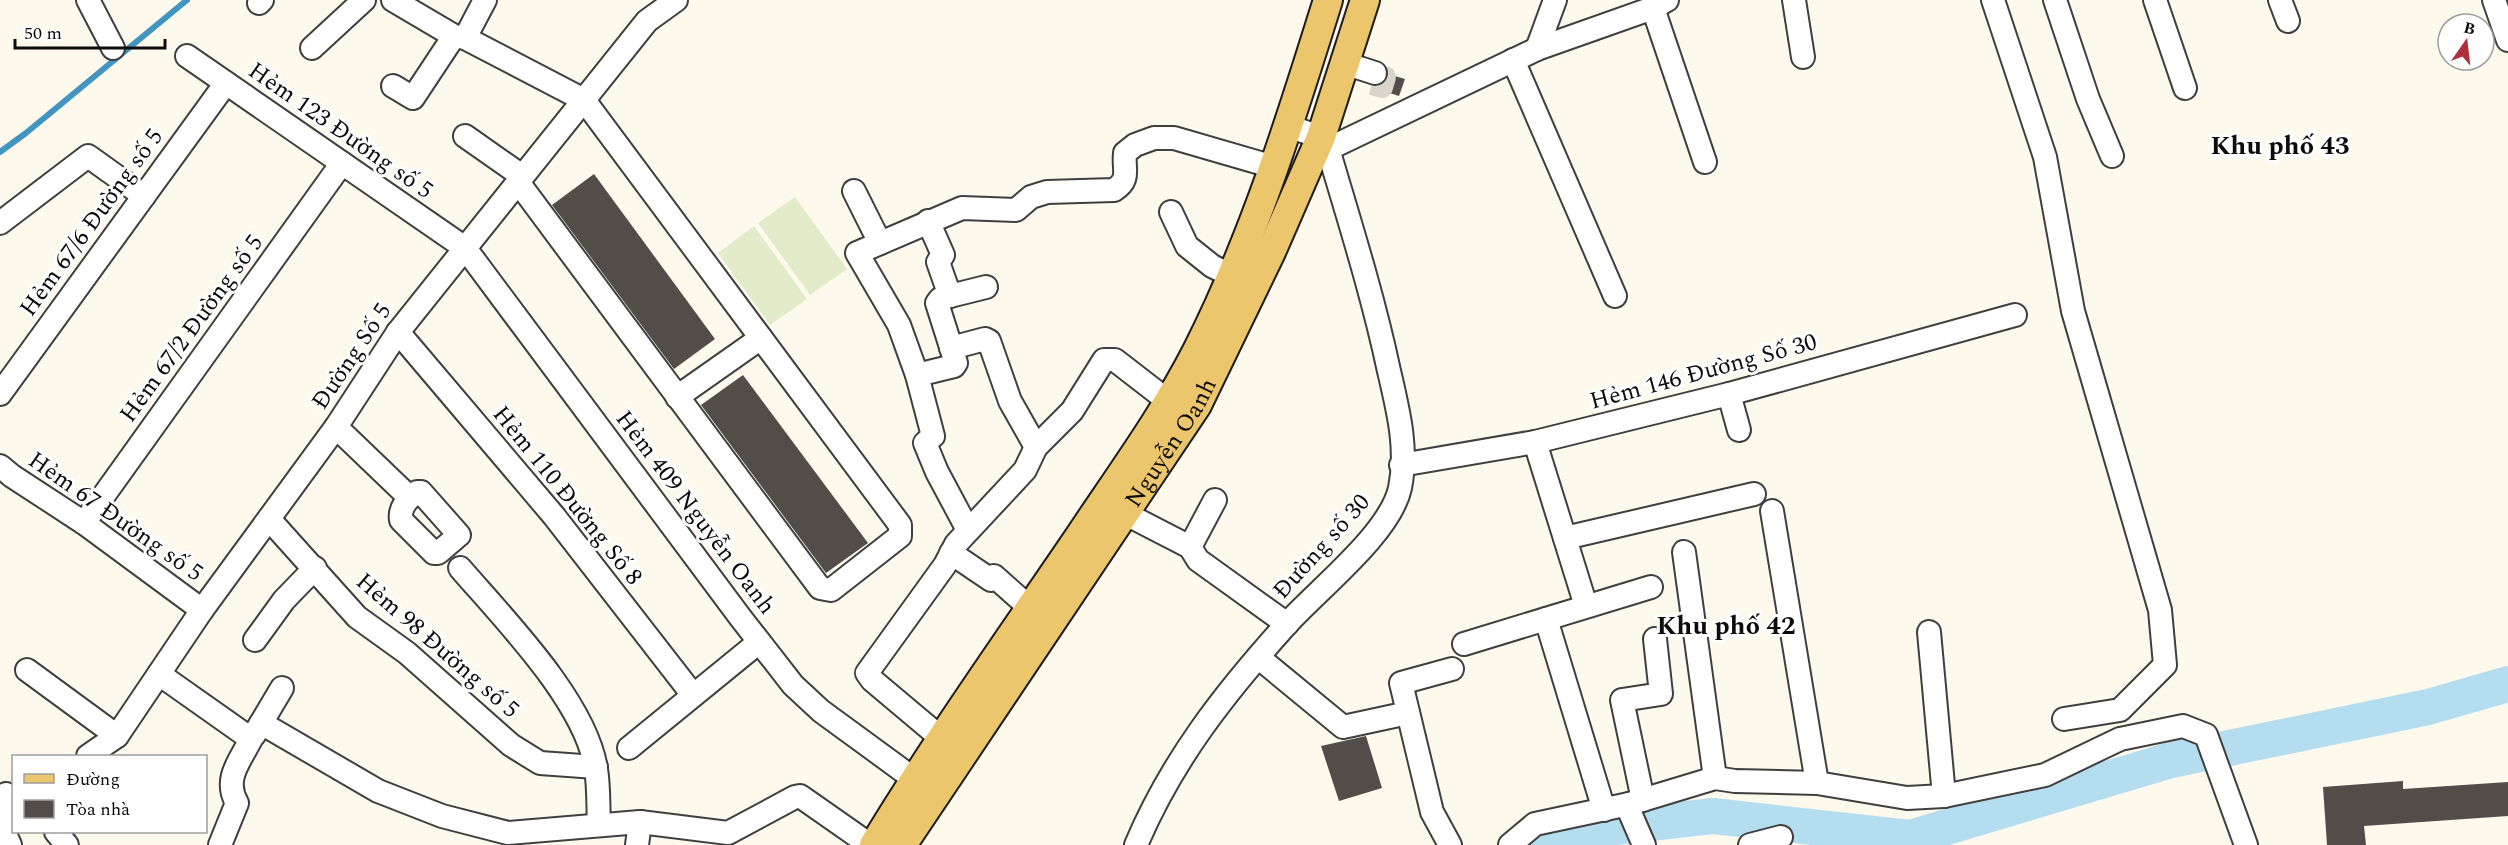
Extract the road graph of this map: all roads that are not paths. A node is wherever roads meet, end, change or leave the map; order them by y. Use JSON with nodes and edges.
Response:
{"nodes":[{"id":1,"x":88,"y":0,"type":"edge"},
{"id":2,"x":364,"y":0,"type":"edge"},
{"id":3,"x":393,"y":0,"type":"edge"},
{"id":4,"x":485,"y":0,"type":"edge"},
{"id":5,"x":676,"y":0,"type":"edge"},
{"id":6,"x":1325,"y":0,"type":"edge"},
{"id":7,"x":1555,"y":0,"type":"edge"},
{"id":8,"x":1794,"y":0,"type":"edge"},
{"id":9,"x":1993,"y":0,"type":"edge"},
{"id":10,"x":2055,"y":0,"type":"edge"},
{"id":11,"x":2155,"y":0,"type":"edge"},
{"id":12,"x":2280,"y":0,"type":"edge"},
{"id":13,"x":2494,"y":0,"type":"edge"},
{"id":14,"x":1660,"y":4,"type":"edge"},
{"id":15,"x":1363,"y":6,"type":"edge"},
{"id":16,"x":2288,"y":21,"type":"dead end"},
{"id":17,"x":459,"y":37,"type":"junction"},
{"id":18,"x":2508,"y":40,"type":"edge"},
{"id":19,"x":113,"y":48,"type":"dead end"},
{"id":20,"x":312,"y":48,"type":"dead end"},
{"id":21,"x":1537,"y":49,"type":"junction"},
{"id":22,"x":187,"y":56,"type":"dead end"},
{"id":23,"x":1803,"y":57,"type":"dead end"},
{"id":24,"x":1513,"y":60,"type":"junction"},
{"id":25,"x":1342,"y":69,"type":"junction"},
{"id":26,"x":1374,"y":79,"type":"dead end"},
{"id":27,"x":226,"y":83,"type":"junction"},
{"id":28,"x":393,"y":86,"type":"dead end"},
{"id":29,"x":2185,"y":88,"type":"dead end"},
{"id":30,"x":584,"y":100,"type":"junction"},
{"id":31,"x":1290,"y":127,"type":"junction"},
{"id":32,"x":465,"y":136,"type":"dead end"},
{"id":33,"x":1324,"y":143,"type":"junction"},
{"id":34,"x":2112,"y":156,"type":"dead end"},
{"id":35,"x":1705,"y":162,"type":"dead end"},
{"id":36,"x":342,"y":164,"type":"junction"},
{"id":37,"x":1274,"y":167,"type":"junction"},
{"id":38,"x":520,"y":179,"type":"junction"},
{"id":39,"x":854,"y":191,"type":"dead end"},
{"id":40,"x":144,"y":196,"type":"junction"},
{"id":41,"x":1172,"y":212,"type":"dead end"},
{"id":42,"x":928,"y":221,"type":"junction"},
{"id":43,"x":0,"y":223,"type":"edge"},
{"id":44,"x":880,"y":243,"type":"junction"},
{"id":45,"x":465,"y":248,"type":"junction"},
{"id":46,"x":1232,"y":276,"type":"junction"},
{"id":47,"x":986,"y":287,"type":"dead end"},
{"id":48,"x":950,"y":296,"type":"junction"},
{"id":49,"x":1615,"y":296,"type":"dead end"},
{"id":50,"x":2015,"y":315,"type":"dead end"},
{"id":51,"x":398,"y":332,"type":"junction"},
{"id":52,"x":761,"y":338,"type":"junction"},
{"id":53,"x":951,"y":348,"type":"junction"},
{"id":54,"x":917,"y":375,"type":"junction"},
{"id":55,"x":0,"y":394,"type":"edge"},
{"id":56,"x":1729,"y":394,"type":"junction"},
{"id":57,"x":677,"y":397,"type":"junction"},
{"id":58,"x":1168,"y":400,"type":"junction"},
{"id":59,"x":336,"y":427,"type":"junction"},
{"id":60,"x":1739,"y":430,"type":"dead end"},
{"id":61,"x":1535,"y":442,"type":"junction"},
{"id":62,"x":1036,"y":447,"type":"junction"},
{"id":63,"x":1401,"y":465,"type":"junction"},
{"id":64,"x":4,"y":478,"type":"edge"},
{"id":65,"x":1754,"y":494,"type":"dead end"},
{"id":66,"x":409,"y":497,"type":"dead end"},
{"id":67,"x":1215,"y":500,"type":"dead end"},
{"id":68,"x":1772,"y":511,"type":"dead end"},
{"id":69,"x":1124,"y":513,"type":"junction"},
{"id":70,"x":269,"y":519,"type":"junction"},
{"id":71,"x":84,"y":523,"type":"junction"},
{"id":72,"x":968,"y":530,"type":"junction"},
{"id":73,"x":1565,"y":538,"type":"junction"},
{"id":74,"x":1190,"y":547,"type":"junction"},
{"id":75,"x":1684,"y":552,"type":"dead end"},
{"id":76,"x":948,"y":559,"type":"junction"},
{"id":77,"x":315,"y":568,"type":"junction"},
{"id":78,"x":460,"y":568,"type":"dead end"},
{"id":79,"x":1652,"y":587,"type":"dead end"},
{"id":80,"x":1586,"y":606,"type":"junction"},
{"id":81,"x":1030,"y":608,"type":"junction"},
{"id":82,"x":202,"y":610,"type":"junction"},
{"id":83,"x":1546,"y":619,"type":"junction"},
{"id":84,"x":1287,"y":624,"type":"junction"},
{"id":85,"x":1929,"y":632,"type":"dead end"},
{"id":86,"x":1655,"y":639,"type":"dead end"},
{"id":87,"x":255,"y":640,"type":"dead end"},
{"id":88,"x":759,"y":642,"type":"junction"},
{"id":89,"x":1464,"y":644,"type":"dead end"},
{"id":90,"x":1258,"y":657,"type":"junction"},
{"id":91,"x":1452,"y":669,"type":"dead end"},
{"id":92,"x":27,"y":670,"type":"dead end"},
{"id":93,"x":159,"y":674,"type":"junction"},
{"id":94,"x":282,"y":688,"type":"dead end"},
{"id":95,"x":693,"y":695,"type":"junction"},
{"id":96,"x":1408,"y":713,"type":"junction"},
{"id":97,"x":2064,"y":719,"type":"dead end"},
{"id":98,"x":256,"y":731,"type":"junction"},
{"id":99,"x":117,"y":736,"type":"junction"},
{"id":100,"x":941,"y":738,"type":"junction"},
{"id":101,"x":628,"y":748,"type":"dead end"},
{"id":102,"x":89,"y":755,"type":"edge"},
{"id":103,"x":596,"y":767,"type":"junction"},
{"id":104,"x":1715,"y":778,"type":"junction"},
{"id":105,"x":914,"y":779,"type":"junction"},
{"id":106,"x":1817,"y":783,"type":"junction"},
{"id":107,"x":6,"y":794,"type":"edge"},
{"id":108,"x":1944,"y":796,"type":"junction"},
{"id":109,"x":1634,"y":806,"type":"junction"},
{"id":110,"x":1604,"y":810,"type":"junction"},
{"id":111,"x":640,"y":822,"type":"junction"},
{"id":112,"x":599,"y":824,"type":"junction"},
{"id":113,"x":58,"y":833,"type":"edge"},
{"id":114,"x":499,"y":836,"type":"edge"},
{"id":115,"x":1781,"y":837,"type":"dead end"},
{"id":116,"x":5,"y":838,"type":"edge"},
{"id":117,"x":1642,"y":841,"type":"edge"},
{"id":118,"x":67,"y":845,"type":"edge"},
{"id":119,"x":220,"y":845,"type":"edge"},
{"id":120,"x":637,"y":845,"type":"edge"},
{"id":121,"x":870,"y":845,"type":"edge"},
{"id":122,"x":874,"y":845,"type":"edge"},
{"id":123,"x":902,"y":845,"type":"edge"},
{"id":124,"x":1136,"y":845,"type":"edge"},
{"id":125,"x":1450,"y":845,"type":"edge"},
{"id":126,"x":1510,"y":845,"type":"edge"},
{"id":127,"x":1750,"y":845,"type":"edge"},
{"id":128,"x":2247,"y":845,"type":"edge"}],
"edges":[{"from":1,"to":19,"type":"street"},
{"from":2,"to":20,"type":"street"},
{"from":3,"to":17,"type":"street"},
{"from":4,"to":17,"type":"street"},
{"from":5,"to":30,"type":"street","name":"Đường Số 5"},
{"from":6,"to":15,"type":"main road"},
{"from":6,"to":31,"type":"main road","name":"Nguyễn Oanh"},
{"from":7,"to":21,"type":"street"},
{"from":8,"to":23,"type":"street"},
{"from":9,"to":97,"type":"street"},
{"from":10,"to":34,"type":"street"},
{"from":11,"to":29,"type":"street"},
{"from":12,"to":16,"type":"street"},
{"from":13,"to":18,"type":"street"},
{"from":14,"to":21,"type":"street"},
{"from":14,"to":35,"type":"street"},
{"from":15,"to":25,"type":"main road","name":"Nguyễn Oanh"},
{"from":17,"to":28,"type":"street"},
{"from":17,"to":30,"type":"street"},
{"from":21,"to":24,"type":"street"},
{"from":22,"to":27,"type":"street","name":"Hẻm 123 Đường số 5"},
{"from":24,"to":33,"type":"street"},
{"from":24,"to":49,"type":"street"},
{"from":25,"to":26,"type":"street"},
{"from":25,"to":33,"type":"main road","name":"Nguyễn Oanh"},
{"from":27,"to":36,"type":"street","name":"Hẻm 123 Đường số 5"},
{"from":27,"to":40,"type":"street","name":"Hẻm 67/6 Đường số 5"},
{"from":30,"to":38,"type":"street","name":"Đường Số 5"},
{"from":30,"to":52,"type":"street"},
{"from":31,"to":33,"type":"street"},
{"from":31,"to":37,"type":"main road","name":"Nguyễn Oanh"},
{"from":32,"to":38,"type":"street"},
{"from":33,"to":63,"type":"street","name":"Đường số 30"},
{"from":33,"to":69,"type":"main road","name":"Nguyễn Oanh"},
{"from":36,"to":45,"type":"street","name":"Hẻm 123 Đường số 5"},
{"from":36,"to":71,"type":"street","name":"Hẻm 67/2 Đường số 5"},
{"from":37,"to":42,"type":"street"},
{"from":37,"to":46,"type":"main road","name":"Nguyễn Oanh"},
{"from":38,"to":45,"type":"street","name":"Đường Số 5"},
{"from":38,"to":57,"type":"street"},
{"from":39,"to":44,"type":"street"},
{"from":40,"to":43,"type":"street"},
{"from":40,"to":55,"type":"street","name":"Hẻm 67/6 Đường số 5"},
{"from":41,"to":46,"type":"street"},
{"from":42,"to":44,"type":"street"},
{"from":42,"to":48,"type":"street"},
{"from":44,"to":54,"type":"street"},
{"from":45,"to":51,"type":"street","name":"Đường Số 5"},
{"from":45,"to":88,"type":"street","name":"Hẻm 409 Nguyễn Oanh"},
{"from":46,"to":58,"type":"main road","name":"Nguyễn Oanh"},
{"from":47,"to":48,"type":"street"},
{"from":48,"to":53,"type":"street"},
{"from":50,"to":56,"type":"street","name":"Hẻm 146 Đường Số 30"},
{"from":51,"to":59,"type":"street","name":"Đường Số 5"},
{"from":51,"to":95,"type":"street","name":"Hẻm 110 Đường Số 8"},
{"from":52,"to":57,"type":"street"},
{"from":52,"to":57,"type":"street"},
{"from":53,"to":54,"type":"street"},
{"from":53,"to":62,"type":"street"},
{"from":54,"to":72,"type":"street"},
{"from":56,"to":60,"type":"street"},
{"from":56,"to":61,"type":"street","name":"Hẻm 146 Đường Số 30"},
{"from":58,"to":62,"type":"street"},
{"from":58,"to":81,"type":"main road","name":"Nguyễn Oanh"},
{"from":59,"to":66,"type":"street"},
{"from":59,"to":70,"type":"street","name":"Đường Số 5"},
{"from":61,"to":63,"type":"street","name":"Hẻm 146 Đường Số 30"},
{"from":61,"to":73,"type":"street"},
{"from":62,"to":72,"type":"street"},
{"from":63,"to":84,"type":"street","name":"Đường số 30"},
{"from":64,"to":71,"type":"street","name":"Hẻm 67 Đường số 5"},
{"from":65,"to":73,"type":"street"},
{"from":67,"to":74,"type":"street"},
{"from":68,"to":106,"type":"street"},
{"from":69,"to":74,"type":"street"},
{"from":69,"to":123,"type":"main road","name":"Nguyễn Oanh"},
{"from":70,"to":77,"type":"street","name":"Hẻm 98 Đường số 5"},
{"from":70,"to":82,"type":"street","name":"Đường Số 5"},
{"from":71,"to":82,"type":"street","name":"Hẻm 67 Đường số 5"},
{"from":72,"to":76,"type":"street"},
{"from":73,"to":80,"type":"street"},
{"from":74,"to":84,"type":"street"},
{"from":75,"to":104,"type":"street"},
{"from":76,"to":81,"type":"street"},
{"from":76,"to":100,"type":"street"},
{"from":77,"to":87,"type":"street"},
{"from":77,"to":103,"type":"street","name":"Hẻm 98 Đường số 5"},
{"from":78,"to":103,"type":"street"},
{"from":79,"to":80,"type":"street"},
{"from":80,"to":83,"type":"street"},
{"from":81,"to":100,"type":"main road","name":"Nguyễn Oanh"},
{"from":82,"to":93,"type":"street","name":"Đường Số 5"},
{"from":83,"to":89,"type":"street"},
{"from":83,"to":110,"type":"street"},
{"from":84,"to":90,"type":"street","name":"Đường số 30"},
{"from":85,"to":108,"type":"street"},
{"from":86,"to":109,"type":"street"},
{"from":88,"to":95,"type":"street"},
{"from":88,"to":105,"type":"street","name":"Hẻm 409 Nguyễn Oanh"},
{"from":90,"to":96,"type":"street"},
{"from":90,"to":124,"type":"street","name":"Đường số 30"},
{"from":91,"to":96,"type":"street"},
{"from":92,"to":99,"type":"street"},
{"from":93,"to":98,"type":"street"},
{"from":93,"to":99,"type":"street","name":"Đường Số 5"},
{"from":94,"to":98,"type":"street"},
{"from":95,"to":101,"type":"street"},
{"from":96,"to":125,"type":"street"},
{"from":98,"to":114,"type":"street"},
{"from":98,"to":119,"type":"street"},
{"from":99,"to":102,"type":"street","name":"Đường Số 5"},
{"from":100,"to":105,"type":"main road","name":"Nguyễn Oanh"},
{"from":103,"to":112,"type":"street"},
{"from":104,"to":106,"type":"street"},
{"from":104,"to":109,"type":"street"},
{"from":105,"to":122,"type":"main road","name":"Nguyễn Oanh"},
{"from":106,"to":108,"type":"street"},
{"from":107,"to":116,"type":"street"},
{"from":108,"to":128,"type":"street"},
{"from":109,"to":110,"type":"street"},
{"from":109,"to":117,"type":"street"},
{"from":110,"to":126,"type":"street"},
{"from":111,"to":112,"type":"street"},
{"from":111,"to":120,"type":"street"},
{"from":111,"to":121,"type":"street"},
{"from":112,"to":114,"type":"street"},
{"from":113,"to":118,"type":"street"},
{"from":115,"to":127,"type":"street"}]}
